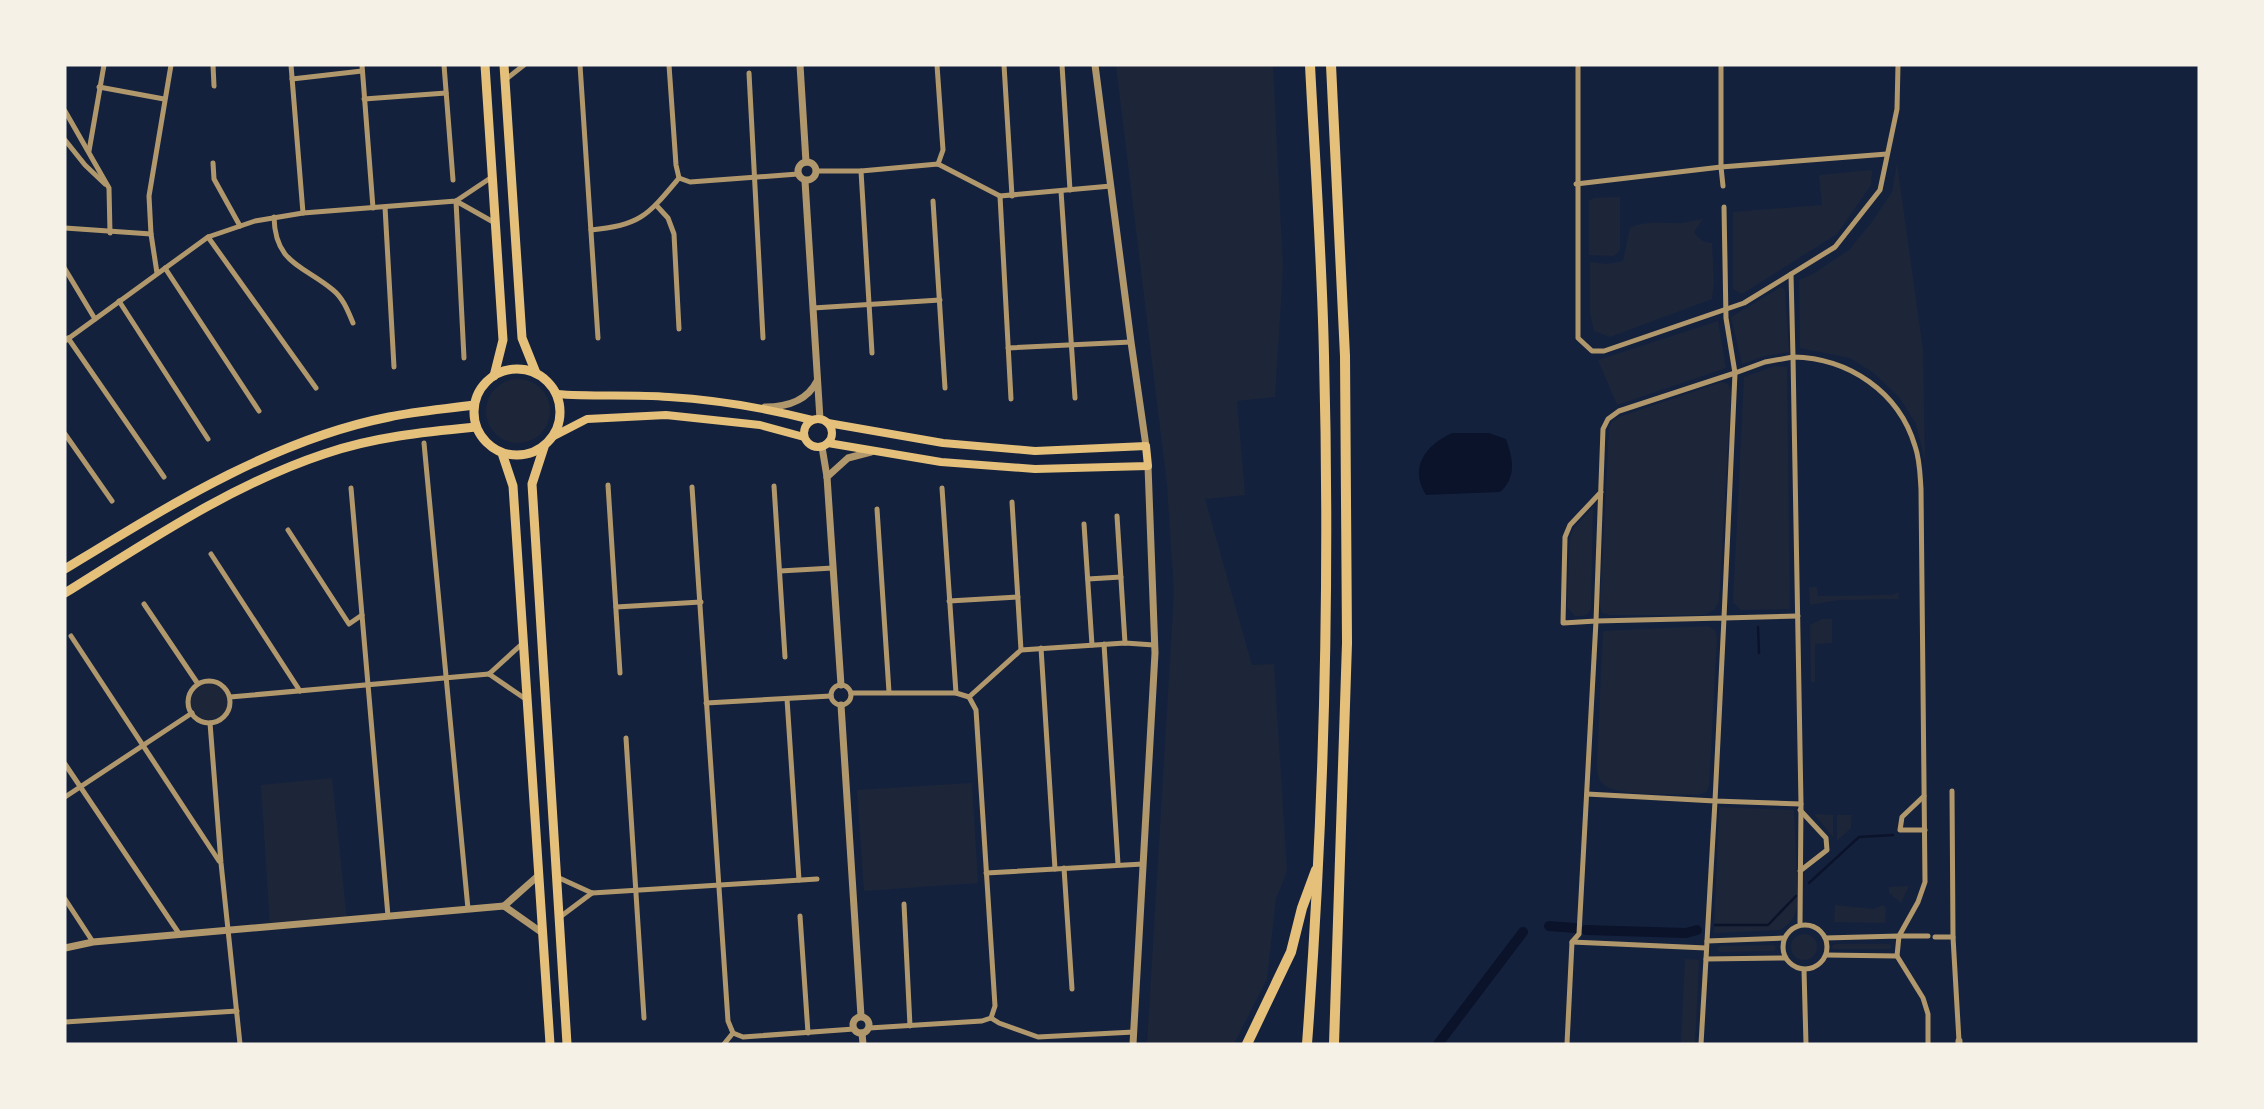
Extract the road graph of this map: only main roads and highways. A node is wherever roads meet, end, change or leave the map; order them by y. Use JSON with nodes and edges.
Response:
{"nodes":[{"id":1,"x":485,"y":65,"type":"edge"},
{"id":2,"x":504,"y":65,"type":"edge"},
{"id":3,"x":1310,"y":65,"type":"edge"},
{"id":4,"x":1331,"y":65,"type":"edge"},
{"id":5,"x":536,"y":373,"type":"junction"},
{"id":6,"x":494,"y":376,"type":"junction"},
{"id":7,"x":556,"y":394,"type":"junction"},
{"id":8,"x":474,"y":405,"type":"junction"},
{"id":9,"x":820,"y":420,"type":"junction"},
{"id":10,"x":476,"y":427,"type":"junction"},
{"id":11,"x":554,"y":436,"type":"junction"},
{"id":12,"x":804,"y":437,"type":"junction"},
{"id":13,"x":825,"y":445,"type":"junction"},
{"id":14,"x":544,"y":447,"type":"junction"},
{"id":15,"x":502,"y":453,"type":"junction"},
{"id":16,"x":65,"y":569,"type":"edge"},
{"id":17,"x":65,"y":593,"type":"edge"},
{"id":18,"x":1319,"y":861,"type":"junction"},
{"id":19,"x":549,"y":1043,"type":"edge"},
{"id":20,"x":568,"y":1044,"type":"edge"},
{"id":21,"x":1247,"y":1044,"type":"edge"},
{"id":22,"x":1307,"y":1044,"type":"edge"},
{"id":23,"x":1334,"y":1044,"type":"edge"}],
"edges":[{"from":1,"to":6,"type":"main road"},
{"from":2,"to":5,"type":"main road"},
{"from":3,"to":18,"type":"highway"},
{"from":4,"to":23,"type":"highway"},
{"from":5,"to":6,"type":"main road"},
{"from":5,"to":7,"type":"main road"},
{"from":6,"to":8,"type":"main road"},
{"from":7,"to":9,"type":"main road"},
{"from":7,"to":11,"type":"main road"},
{"from":8,"to":10,"type":"main road"},
{"from":8,"to":16,"type":"main road"},
{"from":9,"to":12,"type":"main road"},
{"from":9,"to":13,"type":"main road"},
{"from":9,"to":13,"type":"main road"},
{"from":10,"to":15,"type":"main road"},
{"from":10,"to":17,"type":"main road"},
{"from":11,"to":12,"type":"main road"},
{"from":11,"to":14,"type":"main road"},
{"from":12,"to":13,"type":"main road"},
{"from":14,"to":15,"type":"main road"},
{"from":14,"to":20,"type":"main road"},
{"from":15,"to":19,"type":"main road"},
{"from":18,"to":21,"type":"highway"},
{"from":18,"to":22,"type":"highway"}]}
